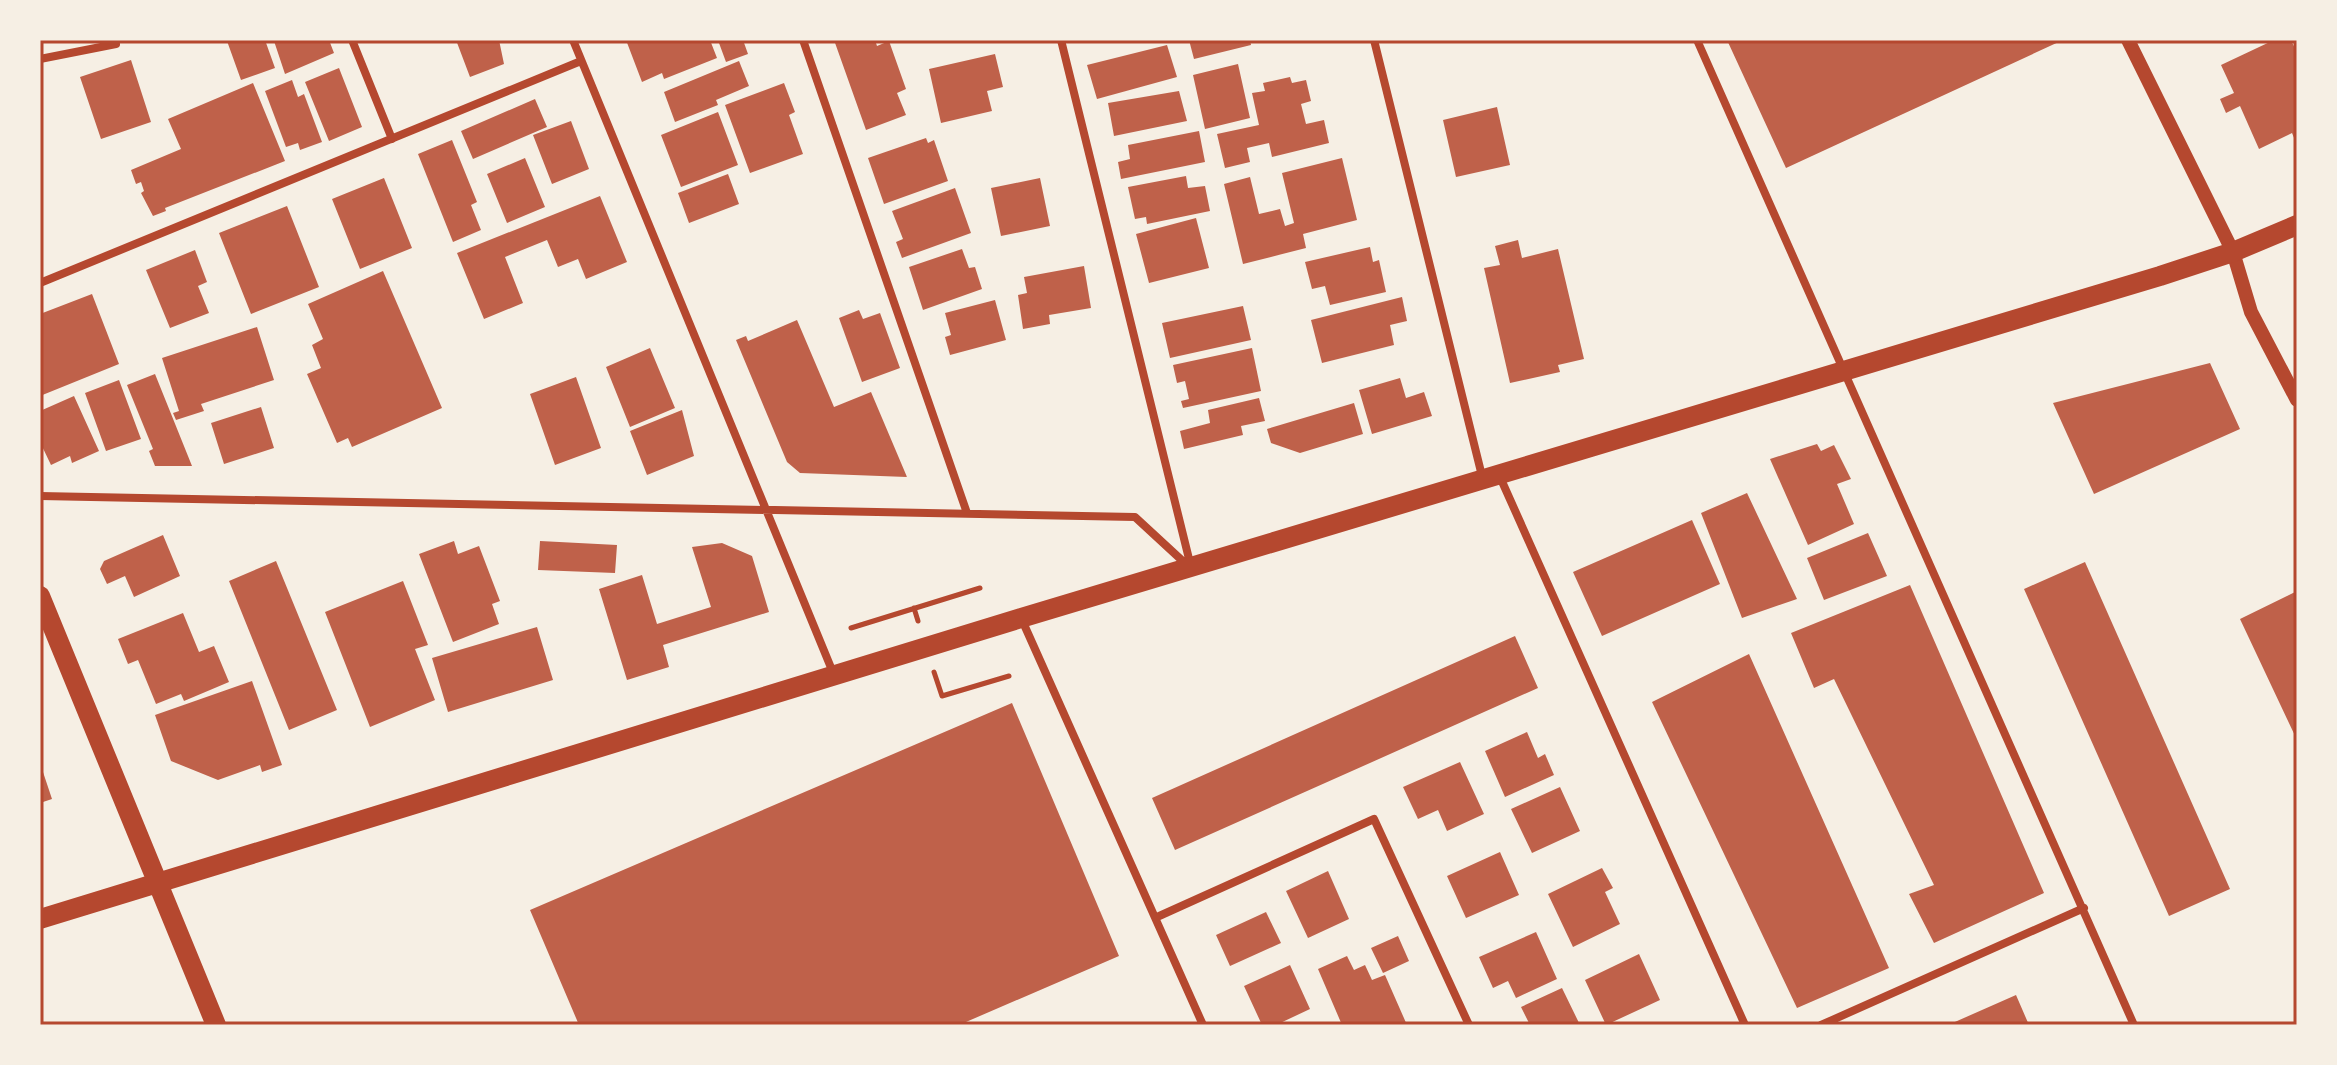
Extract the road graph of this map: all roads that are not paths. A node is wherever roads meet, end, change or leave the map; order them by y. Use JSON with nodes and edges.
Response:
{"nodes":[{"id":1,"x":115,"y":40,"type":"edge"},
{"id":2,"x":352,"y":40,"type":"edge"},
{"id":3,"x":573,"y":40,"type":"edge"},
{"id":4,"x":803,"y":40,"type":"edge"},
{"id":5,"x":1061,"y":40,"type":"edge"},
{"id":6,"x":1374,"y":40,"type":"edge"},
{"id":7,"x":1697,"y":40,"type":"edge"},
{"id":8,"x":2128,"y":40,"type":"edge"},
{"id":9,"x":40,"y":59,"type":"edge"},
{"id":10,"x":581,"y":61,"type":"junction"},
{"id":11,"x":392,"y":139,"type":"junction"},
{"id":12,"x":2297,"y":225,"type":"edge"},
{"id":13,"x":2233,"y":252,"type":"junction"},
{"id":14,"x":40,"y":283,"type":"edge"},
{"id":15,"x":1844,"y":371,"type":"junction"},
{"id":16,"x":2297,"y":400,"type":"edge"},
{"id":17,"x":1491,"y":478,"type":"junction"},
{"id":18,"x":40,"y":496,"type":"edge"},
{"id":19,"x":766,"y":510,"type":"junction"},
{"id":20,"x":967,"y":513,"type":"junction"},
{"id":21,"x":1191,"y":568,"type":"junction"},
{"id":22,"x":40,"y":596,"type":"edge"},
{"id":23,"x":1021,"y":618,"type":"junction"},
{"id":24,"x":835,"y":675,"type":"junction"},
{"id":25,"x":158,"y":885,"type":"junction"},
{"id":26,"x":2084,"y":908,"type":"junction"},
{"id":27,"x":1157,"y":917,"type":"junction"},
{"id":28,"x":40,"y":919,"type":"edge"},
{"id":29,"x":216,"y":1025,"type":"edge"},
{"id":30,"x":1203,"y":1025,"type":"edge"},
{"id":31,"x":1469,"y":1025,"type":"edge"},
{"id":32,"x":1745,"y":1025,"type":"edge"},
{"id":33,"x":1821,"y":1025,"type":"edge"},
{"id":34,"x":2134,"y":1025,"type":"edge"}],
"edges":[{"from":1,"to":9,"type":"street"},
{"from":2,"to":11,"type":"street"},
{"from":3,"to":10,"type":"street"},
{"from":4,"to":20,"type":"street"},
{"from":5,"to":21,"type":"street"},
{"from":6,"to":17,"type":"street"},
{"from":7,"to":15,"type":"street"},
{"from":8,"to":13,"type":"street"},
{"from":10,"to":11,"type":"street"},
{"from":10,"to":19,"type":"street"},
{"from":11,"to":14,"type":"street"},
{"from":12,"to":13,"type":"main road"},
{"from":13,"to":15,"type":"main road"},
{"from":13,"to":16,"type":"street"},
{"from":15,"to":17,"type":"main road"},
{"from":15,"to":26,"type":"street"},
{"from":17,"to":21,"type":"main road"},
{"from":17,"to":32,"type":"street"},
{"from":18,"to":19,"type":"street"},
{"from":19,"to":20,"type":"street"},
{"from":19,"to":24,"type":"street"},
{"from":20,"to":21,"type":"street"},
{"from":21,"to":23,"type":"main road"},
{"from":22,"to":25,"type":"main road"},
{"from":23,"to":24,"type":"main road"},
{"from":23,"to":27,"type":"street"},
{"from":24,"to":25,"type":"main road"},
{"from":25,"to":28,"type":"main road"},
{"from":25,"to":29,"type":"main road"},
{"from":26,"to":33,"type":"street"},
{"from":26,"to":34,"type":"street"},
{"from":27,"to":30,"type":"street"},
{"from":27,"to":31,"type":"street"}]}
